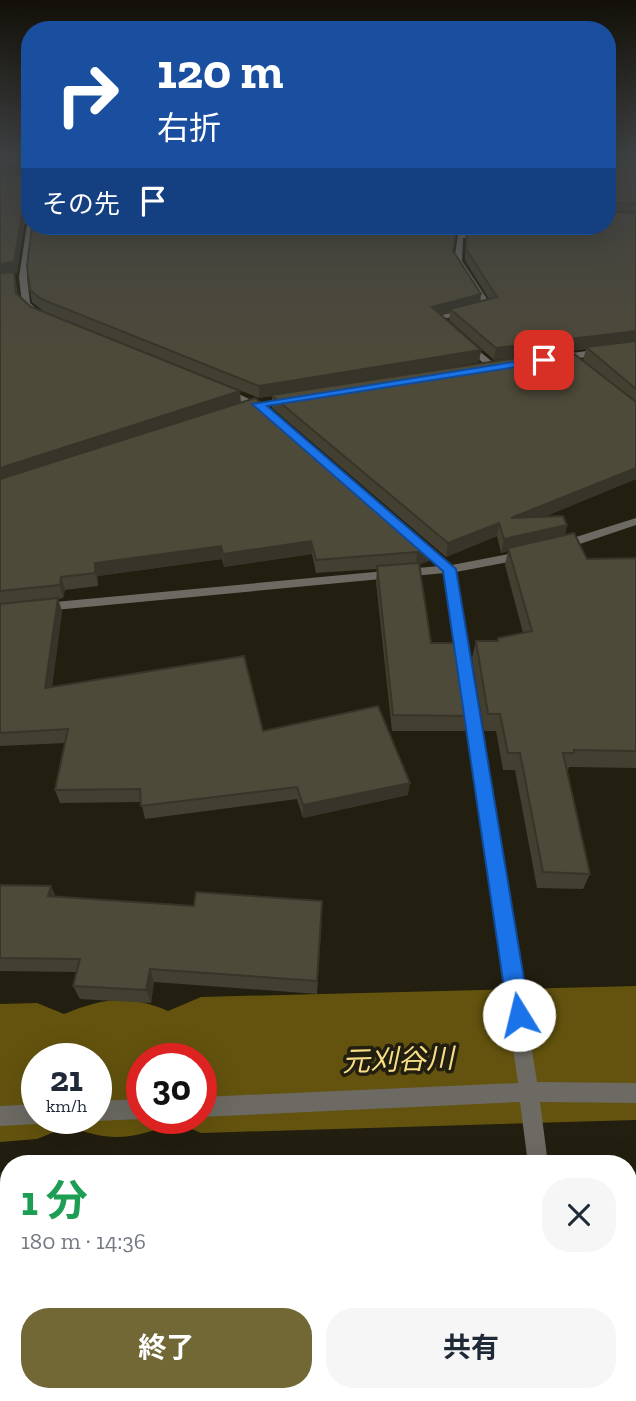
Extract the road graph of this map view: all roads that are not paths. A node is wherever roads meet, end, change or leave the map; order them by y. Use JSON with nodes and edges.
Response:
{"nodes":[{"id":1,"x":28,"y":235,"type":"edge"},
{"id":2,"x":495,"y":238,"type":"edge"},
{"id":3,"x":50,"y":320,"type":"edge"},
{"id":4,"x":636,"y":347,"type":"edge"},
{"id":5,"x":570,"y":357,"type":"junction"},
{"id":6,"x":544,"y":360,"type":"edge"},
{"id":7,"x":505,"y":364,"type":"edge"},
{"id":8,"x":579,"y":364,"type":"edge"},
{"id":9,"x":492,"y":366,"type":"junction"},
{"id":10,"x":478,"y":368,"type":"edge"},
{"id":11,"x":208,"y":384,"type":"edge"},
{"id":12,"x":272,"y":402,"type":"edge"},
{"id":13,"x":258,"y":404,"type":"junction"},
{"id":14,"x":245,"y":409,"type":"edge"},
{"id":15,"x":277,"y":421,"type":"edge"},
{"id":16,"x":636,"y":521,"type":"edge"},
{"id":17,"x":402,"y":528,"type":"edge"},
{"id":18,"x":450,"y":569,"type":"junction"},
{"id":19,"x":28,"y":609,"type":"edge"},
{"id":20,"x":529,"y":1089,"type":"junction"},
{"id":21,"x":636,"y":1093,"type":"edge"},
{"id":22,"x":217,"y":1106,"type":"edge"},
{"id":23,"x":21,"y":1115,"type":"edge"},
{"id":24,"x":0,"y":1116,"type":"edge"},
{"id":25,"x":537,"y":1155,"type":"edge"}],
"edges":[{"from":1,"to":3,"type":"street"},
{"from":2,"to":9,"type":"street"},
{"from":4,"to":5,"type":"street"},
{"from":5,"to":6,"type":"street"},
{"from":5,"to":8,"type":"street"},
{"from":7,"to":9,"type":"street"},
{"from":9,"to":10,"type":"street"},
{"from":11,"to":13,"type":"street"},
{"from":12,"to":13,"type":"street"},
{"from":13,"to":14,"type":"street"},
{"from":13,"to":15,"type":"street"},
{"from":16,"to":18,"type":"street"},
{"from":17,"to":18,"type":"street"},
{"from":18,"to":19,"type":"street"},
{"from":18,"to":20,"type":"street"},
{"from":20,"to":21,"type":"street"},
{"from":20,"to":22,"type":"street"},
{"from":20,"to":25,"type":"street"},
{"from":23,"to":24,"type":"street"}]}
